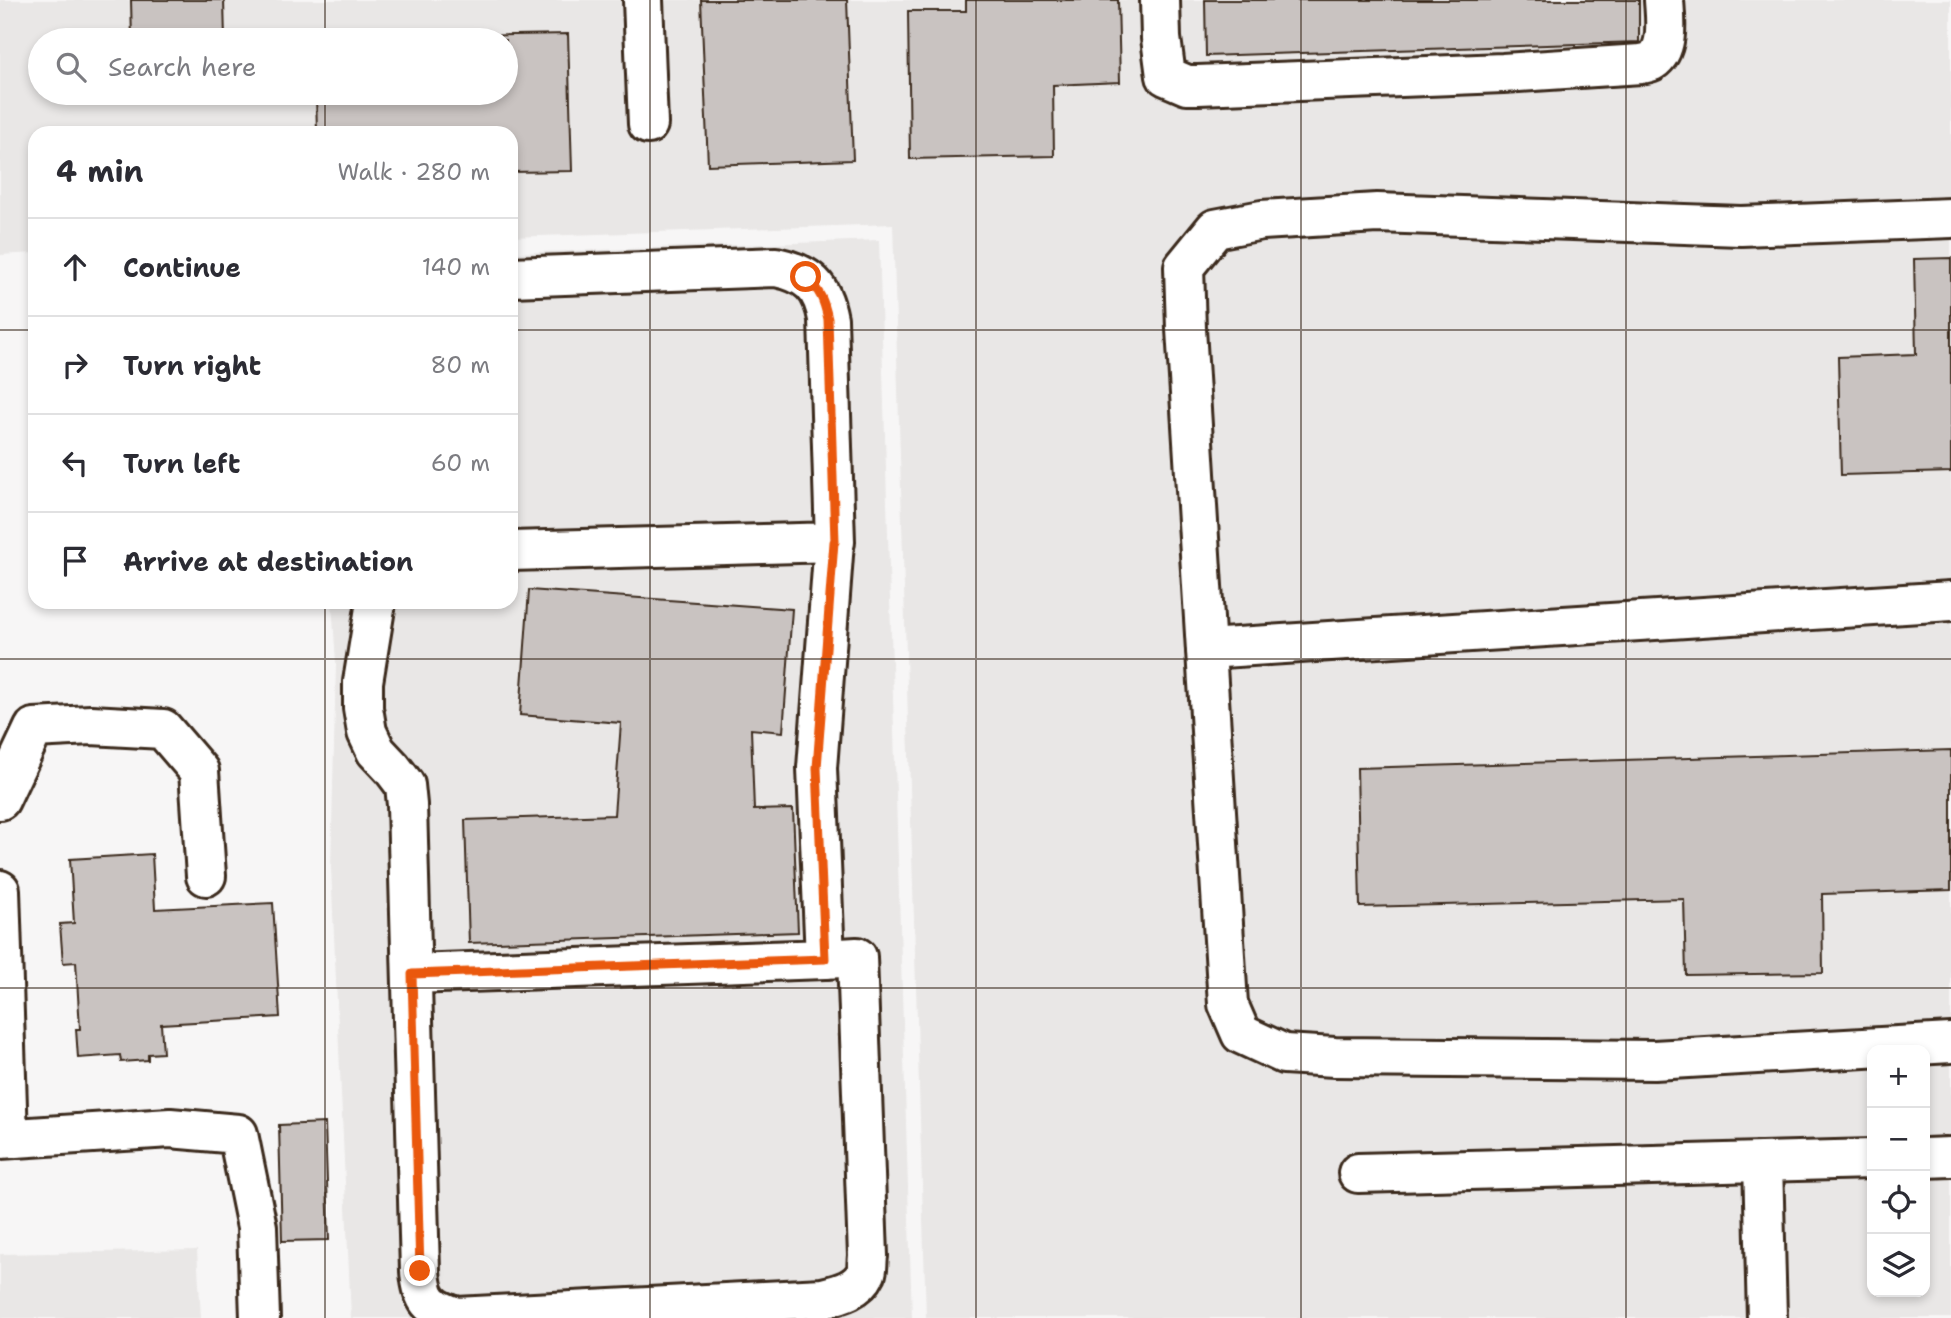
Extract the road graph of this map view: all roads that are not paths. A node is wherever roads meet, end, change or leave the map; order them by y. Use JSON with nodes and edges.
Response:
{"nodes":[{"id":1,"x":643,"y":0,"type":"edge"},
{"id":2,"x":1160,"y":0,"type":"edge"},
{"id":3,"x":1664,"y":0,"type":"edge"},
{"id":4,"x":648,"y":124,"type":"dead end"},
{"id":5,"x":1951,"y":218,"type":"edge"},
{"id":6,"x":518,"y":277,"type":"edge"},
{"id":7,"x":834,"y":542,"type":"junction"},
{"id":8,"x":518,"y":551,"type":"edge"},
{"id":9,"x":1951,"y":601,"type":"edge"},
{"id":10,"x":375,"y":609,"type":"edge"},
{"id":11,"x":1206,"y":649,"type":"junction"},
{"id":12,"x":0,"y":800,"type":"edge"},
{"id":13,"x":206,"y":876,"type":"dead end"},
{"id":14,"x":0,"y":890,"type":"edge"},
{"id":15,"x":825,"y":959,"type":"junction"},
{"id":16,"x":412,"y":974,"type":"junction"},
{"id":17,"x":1951,"y":1043,"type":"edge"},
{"id":18,"x":4,"y":1139,"type":"edge"},
{"id":19,"x":1951,"y":1157,"type":"edge"},
{"id":20,"x":1930,"y":1158,"type":"edge"},
{"id":21,"x":1867,"y":1159,"type":"edge"},
{"id":22,"x":1763,"y":1162,"type":"junction"},
{"id":23,"x":1358,"y":1173,"type":"dead end"},
{"id":24,"x":725,"y":1311,"type":"edge"},
{"id":25,"x":680,"y":1312,"type":"edge"},
{"id":26,"x":260,"y":1318,"type":"edge"},
{"id":27,"x":1767,"y":1318,"type":"edge"}],
"edges":[{"from":1,"to":4,"type":"lane"},
{"from":2,"to":3,"type":"lane"},
{"from":5,"to":11,"type":"lane"},
{"from":6,"to":7,"type":"lane"},
{"from":7,"to":8,"type":"lane"},
{"from":7,"to":15,"type":"lane"},
{"from":9,"to":11,"type":"lane"},
{"from":10,"to":16,"type":"lane"},
{"from":11,"to":17,"type":"lane"},
{"from":12,"to":13,"type":"lane"},
{"from":14,"to":18,"type":"lane"},
{"from":15,"to":16,"type":"lane"},
{"from":15,"to":24,"type":"lane"},
{"from":16,"to":25,"type":"lane"},
{"from":18,"to":26,"type":"lane"},
{"from":19,"to":20,"type":"lane"},
{"from":21,"to":22,"type":"lane"},
{"from":22,"to":23,"type":"lane"},
{"from":22,"to":27,"type":"lane"},
{"from":24,"to":25,"type":"lane"}]}
